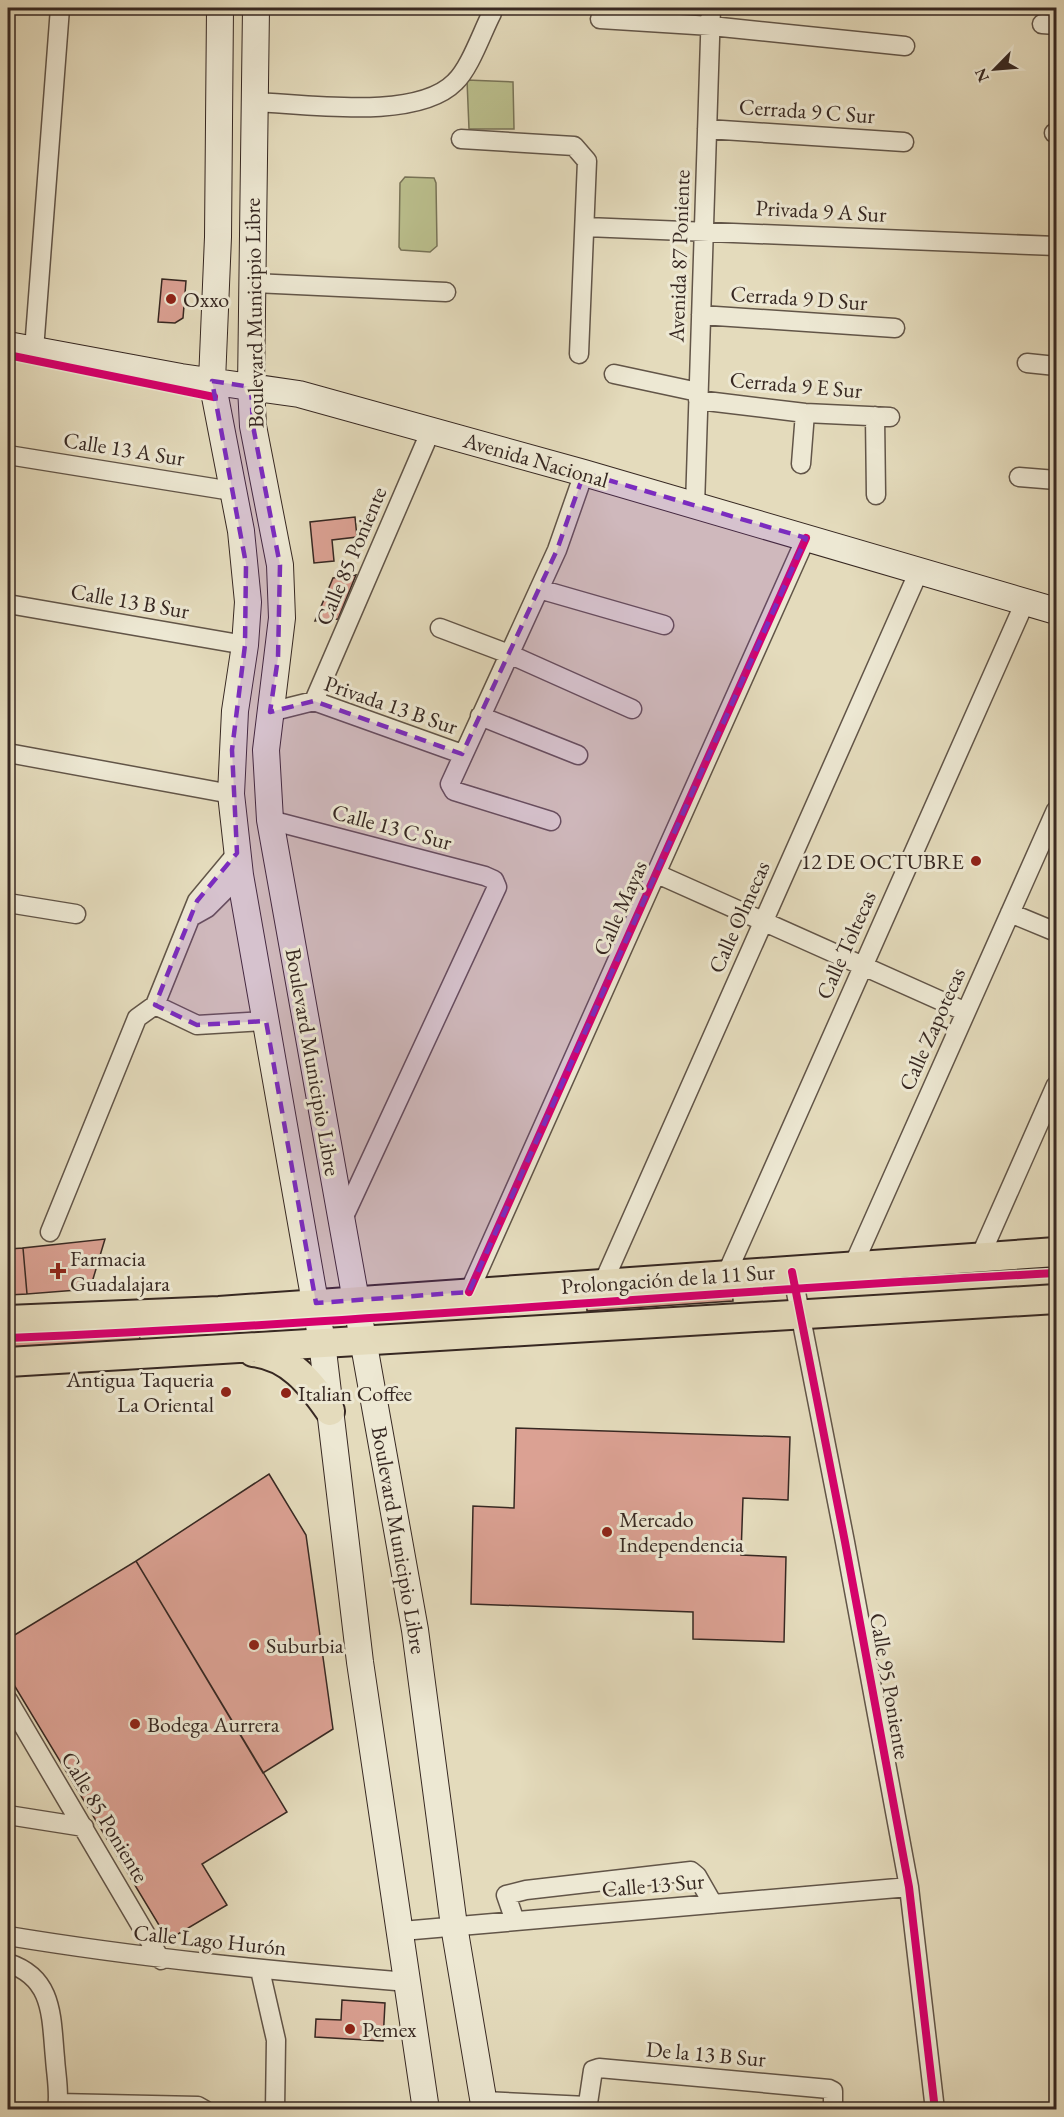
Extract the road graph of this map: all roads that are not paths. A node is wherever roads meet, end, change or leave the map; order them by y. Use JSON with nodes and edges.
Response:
{"nodes":[{"id":1,"x":60,"y":8,"type":"edge"},
{"id":2,"x":220,"y":8,"type":"edge"},
{"id":3,"x":256,"y":8,"type":"edge"},
{"id":4,"x":711,"y":8,"type":"edge"},
{"id":5,"x":492,"y":13,"type":"dead end"},
{"id":6,"x":600,"y":18,"type":"dead end"},
{"id":7,"x":711,"y":26,"type":"junction"},
{"id":8,"x":905,"y":46,"type":"dead end"},
{"id":9,"x":255,"y":102,"type":"junction"},
{"id":10,"x":707,"y":129,"type":"junction"},
{"id":11,"x":461,"y":139,"type":"dead end"},
{"id":12,"x":904,"y":142,"type":"dead end"},
{"id":13,"x":586,"y":226,"type":"junction"},
{"id":14,"x":704,"y":230,"type":"junction"},
{"id":15,"x":1056,"y":246,"type":"edge"},
{"id":16,"x":252,"y":284,"type":"junction"},
{"id":17,"x":446,"y":292,"type":"dead end"},
{"id":18,"x":701,"y":315,"type":"junction"},
{"id":19,"x":895,"y":328,"type":"dead end"},
{"id":20,"x":8,"y":345,"type":"edge"},
{"id":21,"x":34,"y":350,"type":"junction"},
{"id":22,"x":579,"y":354,"type":"dead end"},
{"id":23,"x":1027,"y":363,"type":"dead end"},
{"id":24,"x":1056,"y":366,"type":"edge"},
{"id":25,"x":614,"y":374,"type":"dead end"},
{"id":26,"x":212,"y":381,"type":"junction"},
{"id":27,"x":251,"y":387,"type":"junction"},
{"id":28,"x":698,"y":396,"type":"junction"},
{"id":29,"x":805,"y":413,"type":"junction"},
{"id":30,"x":431,"y":430,"type":"junction"},
{"id":31,"x":8,"y":455,"type":"edge"},
{"id":32,"x":801,"y":464,"type":"dead end"},
{"id":33,"x":584,"y":473,"type":"junction"},
{"id":34,"x":1019,"y":477,"type":"dead end"},
{"id":35,"x":1056,"y":480,"type":"edge"},
{"id":36,"x":232,"y":491,"type":"junction"},
{"id":37,"x":876,"y":495,"type":"dead end"},
{"id":38,"x":694,"y":506,"type":"junction"},
{"id":39,"x":806,"y":538,"type":"junction"},
{"id":40,"x":920,"y":571,"type":"junction"},
{"id":41,"x":539,"y":589,"type":"junction"},
{"id":42,"x":1025,"y":602,"type":"junction"},
{"id":43,"x":8,"y":604,"type":"edge"},
{"id":44,"x":1056,"y":610,"type":"edge"},
{"id":45,"x":664,"y":625,"type":"dead end"},
{"id":46,"x":440,"y":628,"type":"dead end"},
{"id":47,"x":245,"y":645,"type":"junction"},
{"id":48,"x":509,"y":654,"type":"junction"},
{"id":49,"x":314,"y":701,"type":"junction"},
{"id":50,"x":632,"y":709,"type":"dead end"},
{"id":51,"x":270,"y":712,"type":"junction"},
{"id":52,"x":480,"y":716,"type":"junction"},
{"id":53,"x":8,"y":753,"type":"edge"},
{"id":54,"x":462,"y":754,"type":"junction"},
{"id":55,"x":578,"y":755,"type":"dead end"},
{"id":56,"x":231,"y":794,"type":"junction"},
{"id":57,"x":1056,"y":810,"type":"edge"},
{"id":58,"x":270,"y":819,"type":"junction"},
{"id":59,"x":551,"y":821,"type":"dead end"},
{"id":60,"x":239,"y":864,"type":"junction"},
{"id":61,"x":655,"y":873,"type":"junction"},
{"id":62,"x":8,"y":903,"type":"edge"},
{"id":63,"x":1010,"y":913,"type":"junction"},
{"id":64,"x":76,"y":914,"type":"dead end"},
{"id":65,"x":764,"y":922,"type":"junction"},
{"id":66,"x":1056,"y":932,"type":"edge"},
{"id":67,"x":863,"y":966,"type":"junction"},
{"id":68,"x":154,"y":1005,"type":"junction"},
{"id":69,"x":966,"y":1012,"type":"junction"},
{"id":70,"x":266,"y":1021,"type":"junction"},
{"id":71,"x":1056,"y":1085,"type":"edge"},
{"id":72,"x":342,"y":1221,"type":"junction"},
{"id":73,"x":50,"y":1232,"type":"dead end"},
{"id":74,"x":1056,"y":1252,"type":"edge"},
{"id":75,"x":979,"y":1258,"type":"junction"},
{"id":76,"x":852,"y":1268,"type":"junction"},
{"id":77,"x":792,"y":1272,"type":"junction"},
{"id":78,"x":726,"y":1275,"type":"junction"},
{"id":79,"x":603,"y":1283,"type":"junction"},
{"id":80,"x":469,"y":1293,"type":"junction"},
{"id":81,"x":1056,"y":1299,"type":"edge"},
{"id":82,"x":357,"y":1300,"type":"junction"},
{"id":83,"x":316,"y":1304,"type":"junction"},
{"id":84,"x":800,"y":1313,"type":"junction"},
{"id":85,"x":8,"y":1320,"type":"edge"},
{"id":86,"x":364,"y":1339,"type":"junction"},
{"id":87,"x":322,"y":1342,"type":"junction"},
{"id":88,"x":221,"y":1347,"type":"junction"},
{"id":89,"x":8,"y":1362,"type":"edge"},
{"id":90,"x":330,"y":1411,"type":"junction"},
{"id":91,"x":8,"y":1700,"type":"edge"},
{"id":92,"x":8,"y":1815,"type":"edge"},
{"id":93,"x":84,"y":1827,"type":"junction"},
{"id":94,"x":909,"y":1887,"type":"junction"},
{"id":95,"x":713,"y":1904,"type":"junction"},
{"id":96,"x":515,"y":1921,"type":"junction"},
{"id":97,"x":454,"y":1926,"type":"junction"},
{"id":98,"x":402,"y":1931,"type":"junction"},
{"id":99,"x":8,"y":1936,"type":"edge"},
{"id":100,"x":161,"y":1960,"type":"junction"},
{"id":101,"x":8,"y":1963,"type":"edge"},
{"id":102,"x":260,"y":1971,"type":"junction"},
{"id":103,"x":408,"y":1982,"type":"junction"},
{"id":104,"x":485,"y":2105,"type":"edge"},
{"id":105,"x":58,"y":2106,"type":"edge"},
{"id":106,"x":85,"y":2107,"type":"edge"},
{"id":107,"x":587,"y":2108,"type":"edge"},
{"id":108,"x":205,"y":2109,"type":"edge"},
{"id":109,"x":275,"y":2109,"type":"edge"},
{"id":110,"x":426,"y":2109,"type":"edge"},
{"id":111,"x":833,"y":2109,"type":"edge"},
{"id":112,"x":935,"y":2109,"type":"edge"}],
"edges":[{"from":1,"to":21,"type":"street"},
{"from":2,"to":26,"type":"main road","name":"Boulevard Municipio Libre"},
{"from":3,"to":9,"type":"main road","name":"Boulevard Municipio Libre"},
{"from":4,"to":7,"type":"street","name":"Avenida 87 Poniente"},
{"from":5,"to":9,"type":"street"},
{"from":6,"to":7,"type":"street"},
{"from":7,"to":8,"type":"street"},
{"from":7,"to":10,"type":"street","name":"Avenida 87 Poniente"},
{"from":9,"to":16,"type":"main road","name":"Boulevard Municipio Libre"},
{"from":10,"to":12,"type":"street","name":"Cerrada 9 C Sur"},
{"from":10,"to":14,"type":"street","name":"Avenida 87 Poniente"},
{"from":11,"to":13,"type":"street"},
{"from":13,"to":14,"type":"street","name":"Privada 9 A Sur"},
{"from":13,"to":22,"type":"street"},
{"from":14,"to":15,"type":"street","name":"Privada 9 A Sur"},
{"from":14,"to":18,"type":"street","name":"Avenida 87 Poniente"},
{"from":16,"to":17,"type":"street"},
{"from":16,"to":27,"type":"main road","name":"Boulevard Municipio Libre"},
{"from":18,"to":19,"type":"street","name":"Cerrada 9 D Sur"},
{"from":18,"to":28,"type":"street","name":"Avenida 87 Poniente"},
{"from":20,"to":21,"type":"main road","name":"Avenida Nacional"},
{"from":21,"to":26,"type":"main road","name":"Avenida Nacional"},
{"from":23,"to":24,"type":"street"},
{"from":25,"to":28,"type":"street","name":"Cerrada 9 E Sur"},
{"from":26,"to":27,"type":"main road","name":"Avenida Nacional"},
{"from":26,"to":36,"type":"main road","name":"Boulevard Municipio Libre"},
{"from":27,"to":30,"type":"main road","name":"Avenida Nacional"},
{"from":27,"to":51,"type":"main road","name":"Boulevard Municipio Libre"},
{"from":28,"to":29,"type":"street","name":"Cerrada 9 E Sur"},
{"from":28,"to":38,"type":"street","name":"Avenida 87 Poniente"},
{"from":29,"to":32,"type":"street"},
{"from":29,"to":37,"type":"street","name":"Cerrada 9 E Sur"},
{"from":30,"to":33,"type":"main road","name":"Avenida Nacional"},
{"from":30,"to":49,"type":"street","name":"Calle 85 Poniente"},
{"from":31,"to":36,"type":"street","name":"Calle 13 A Sur"},
{"from":33,"to":38,"type":"main road","name":"Avenida Nacional"},
{"from":33,"to":41,"type":"street"},
{"from":34,"to":35,"type":"street"},
{"from":36,"to":47,"type":"main road","name":"Boulevard Municipio Libre"},
{"from":38,"to":39,"type":"main road","name":"Avenida Nacional"},
{"from":39,"to":40,"type":"main road","name":"Avenida Nacional"},
{"from":39,"to":61,"type":"street","name":"Calle Mayas"},
{"from":40,"to":42,"type":"main road","name":"Avenida Nacional"},
{"from":40,"to":65,"type":"street","name":"Calle Olmecas"},
{"from":41,"to":45,"type":"street"},
{"from":41,"to":48,"type":"street"},
{"from":42,"to":44,"type":"main road","name":"Avenida Nacional"},
{"from":42,"to":67,"type":"street","name":"Calle Toltecas"},
{"from":43,"to":47,"type":"street","name":"Calle 13 B Sur"},
{"from":46,"to":48,"type":"street"},
{"from":47,"to":56,"type":"main road","name":"Boulevard Municipio Libre"},
{"from":48,"to":50,"type":"street"},
{"from":48,"to":52,"type":"street"},
{"from":49,"to":51,"type":"street","name":"Privada 13 B Sur"},
{"from":49,"to":54,"type":"street","name":"Privada 13 B Sur"},
{"from":51,"to":58,"type":"main road","name":"Boulevard Municipio Libre"},
{"from":52,"to":54,"type":"street"},
{"from":52,"to":55,"type":"street"},
{"from":53,"to":56,"type":"street"},
{"from":54,"to":59,"type":"street"},
{"from":56,"to":60,"type":"main road","name":"Boulevard Municipio Libre"},
{"from":57,"to":63,"type":"street","name":"Calle Zapotecas"},
{"from":58,"to":72,"type":"main road","name":"Boulevard Municipio Libre"},
{"from":58,"to":72,"type":"street","name":"Calle 13 C Sur"},
{"from":60,"to":68,"type":"street"},
{"from":60,"to":70,"type":"main road","name":"Boulevard Municipio Libre"},
{"from":61,"to":65,"type":"street"},
{"from":61,"to":80,"type":"street","name":"Calle Mayas"},
{"from":62,"to":64,"type":"street"},
{"from":63,"to":66,"type":"street"},
{"from":63,"to":69,"type":"street","name":"Calle Zapotecas"},
{"from":65,"to":67,"type":"street"},
{"from":65,"to":79,"type":"street","name":"Calle Olmecas"},
{"from":67,"to":69,"type":"street"},
{"from":67,"to":78,"type":"street","name":"Calle Toltecas"},
{"from":68,"to":70,"type":"street"},
{"from":68,"to":73,"type":"street"},
{"from":69,"to":76,"type":"street","name":"Calle Zapotecas"},
{"from":70,"to":83,"type":"main road","name":"Boulevard Municipio Libre"},
{"from":71,"to":75,"type":"street"},
{"from":72,"to":82,"type":"main road","name":"Boulevard Municipio Libre"},
{"from":74,"to":75,"type":"main road","name":"Prolongación de la 11 Sur"},
{"from":75,"to":76,"type":"main road","name":"Prolongación de la 11 Sur"},
{"from":76,"to":77,"type":"main road","name":"Prolongación de la 11 Sur"},
{"from":77,"to":78,"type":"main road","name":"Prolongación de la 11 Sur"},
{"from":77,"to":84,"type":"street","name":"Calle 95 Poniente"},
{"from":78,"to":79,"type":"main road","name":"Prolongación de la 11 Sur"},
{"from":79,"to":80,"type":"main road","name":"Prolongación de la 11 Sur"},
{"from":80,"to":82,"type":"main road","name":"Prolongación de la 11 Sur"},
{"from":81,"to":84,"type":"main road","name":"Prolongación de la 11 Sur"},
{"from":82,"to":83,"type":"main road","name":"Prolongación de la 11 Sur"},
{"from":82,"to":86,"type":"main road","name":"Boulevard Municipio Libre"},
{"from":83,"to":85,"type":"main road","name":"Prolongación de la 11 Sur"},
{"from":83,"to":87,"type":"main road","name":"Boulevard Municipio Libre"},
{"from":84,"to":86,"type":"main road","name":"Prolongación de la 11 Sur"},
{"from":84,"to":94,"type":"street","name":"Calle 95 Poniente"},
{"from":86,"to":87,"type":"main road","name":"Prolongación de la 11 Sur"},
{"from":86,"to":97,"type":"main road","name":"Boulevard Municipio Libre"},
{"from":87,"to":88,"type":"main road","name":"Prolongación de la 11 Sur"},
{"from":87,"to":90,"type":"main road","name":"Boulevard Municipio Libre"},
{"from":88,"to":89,"type":"main road"},
{"from":88,"to":90,"type":"main road"},
{"from":90,"to":98,"type":"main road","name":"Boulevard Municipio Libre"},
{"from":91,"to":93,"type":"street","name":"Calle 85 Poniente"},
{"from":92,"to":93,"type":"street"},
{"from":93,"to":100,"type":"street","name":"Calle 85 Poniente"},
{"from":94,"to":95,"type":"street","name":"Calle 13 Sur"},
{"from":94,"to":112,"type":"street","name":"Calle 95 Poniente"},
{"from":95,"to":96,"type":"street","name":"Calle 13 Sur"},
{"from":95,"to":96,"type":"street"},
{"from":96,"to":97,"type":"street","name":"Calle 13 Sur"},
{"from":97,"to":98,"type":"street","name":"Calle 13 Sur"},
{"from":97,"to":104,"type":"main road","name":"Boulevard Municipio Libre"},
{"from":98,"to":103,"type":"main road","name":"Boulevard Municipio Libre"},
{"from":99,"to":100,"type":"street","name":"Calle Lago Hurón"},
{"from":100,"to":102,"type":"street","name":"Calle Lago Hurón"},
{"from":101,"to":105,"type":"street"},
{"from":102,"to":103,"type":"street","name":"Calle Lago Hurón"},
{"from":102,"to":109,"type":"street"},
{"from":103,"to":110,"type":"main road","name":"Boulevard Municipio Libre"},
{"from":104,"to":107,"type":"street"},
{"from":105,"to":106,"type":"street"},
{"from":106,"to":108,"type":"street"},
{"from":107,"to":111,"type":"street","name":"De la 13 B Sur"}]}
